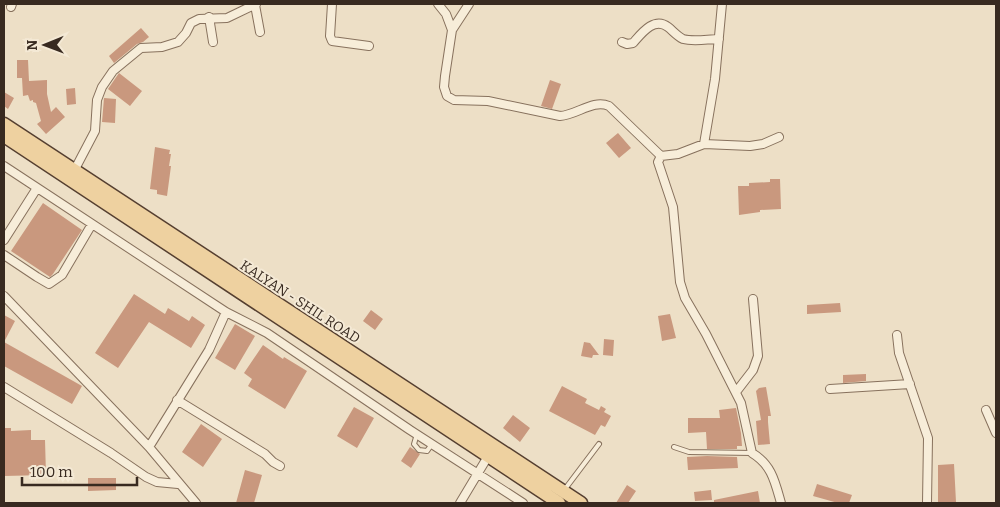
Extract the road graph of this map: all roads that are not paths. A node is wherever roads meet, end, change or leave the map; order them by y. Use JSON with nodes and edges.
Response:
{"nodes":[{"id":1,"x":255,"y":4,"type":"edge"},
{"id":2,"x":332,"y":4,"type":"edge"},
{"id":3,"x":438,"y":4,"type":"edge"},
{"id":4,"x":469,"y":4,"type":"edge"},
{"id":5,"x":722,"y":4,"type":"edge"},
{"id":6,"x":209,"y":17,"type":"junction"},
{"id":7,"x":452,"y":30,"type":"junction"},
{"id":8,"x":260,"y":32,"type":"dead end"},
{"id":9,"x":719,"y":39,"type":"junction"},
{"id":10,"x":214,"y":42,"type":"dead end"},
{"id":11,"x":622,"y":42,"type":"dead end"},
{"id":12,"x":369,"y":46,"type":"dead end"},
{"id":13,"x":4,"y":124,"type":"edge"},
{"id":14,"x":4,"y":136,"type":"edge"},
{"id":15,"x":779,"y":137,"type":"dead end"},
{"id":16,"x":704,"y":144,"type":"junction"},
{"id":17,"x":661,"y":156,"type":"junction"},
{"id":18,"x":4,"y":166,"type":"edge"},
{"id":19,"x":74,"y":171,"type":"junction"},
{"id":20,"x":37,"y":188,"type":"junction"},
{"id":21,"x":92,"y":224,"type":"junction"},
{"id":22,"x":4,"y":240,"type":"edge"},
{"id":23,"x":4,"y":255,"type":"edge"},
{"id":24,"x":4,"y":296,"type":"edge"},
{"id":25,"x":753,"y":299,"type":"dead end"},
{"id":26,"x":226,"y":312,"type":"junction"},
{"id":27,"x":896,"y":335,"type":"dead end"},
{"id":28,"x":910,"y":384,"type":"junction"},
{"id":29,"x":4,"y":387,"type":"edge"},
{"id":30,"x":830,"y":389,"type":"dead end"},
{"id":31,"x":736,"y":392,"type":"junction"},
{"id":32,"x":177,"y":400,"type":"junction"},
{"id":33,"x":986,"y":410,"type":"dead end"},
{"id":34,"x":996,"y":432,"type":"edge"},
{"id":35,"x":417,"y":434,"type":"junction"},
{"id":36,"x":432,"y":444,"type":"junction"},
{"id":37,"x":600,"y":444,"type":"dead end"},
{"id":38,"x":149,"y":447,"type":"junction"},
{"id":39,"x":674,"y":447,"type":"dead end"},
{"id":40,"x":491,"y":452,"type":"junction"},
{"id":41,"x":752,"y":453,"type":"junction"},
{"id":42,"x":280,"y":466,"type":"dead end"},
{"id":43,"x":478,"y":475,"type":"junction"},
{"id":44,"x":178,"y":484,"type":"junction"},
{"id":45,"x":559,"y":499,"type":"edge"},
{"id":46,"x":196,"y":503,"type":"edge"},
{"id":47,"x":460,"y":503,"type":"edge"},
{"id":48,"x":523,"y":503,"type":"edge"},
{"id":49,"x":581,"y":503,"type":"edge"},
{"id":50,"x":782,"y":503,"type":"edge"},
{"id":51,"x":927,"y":503,"type":"edge"}],
"edges":[{"from":1,"to":6,"type":"street"},
{"from":1,"to":8,"type":"street"},
{"from":2,"to":12,"type":"street"},
{"from":3,"to":7,"type":"street"},
{"from":4,"to":7,"type":"street"},
{"from":5,"to":9,"type":"street"},
{"from":6,"to":10,"type":"street"},
{"from":6,"to":19,"type":"street"},
{"from":7,"to":17,"type":"street"},
{"from":9,"to":11,"type":"street"},
{"from":9,"to":16,"type":"street"},
{"from":13,"to":19,"type":"main road","name":"KALYAN - SHIL ROAD"},
{"from":14,"to":40,"type":"main road","name":"KALYAN - SHIL ROAD"},
{"from":15,"to":16,"type":"street"},
{"from":16,"to":17,"type":"street"},
{"from":17,"to":31,"type":"street"},
{"from":18,"to":20,"type":"street"},
{"from":19,"to":40,"type":"main road","name":"KALYAN - SHIL ROAD"},
{"from":20,"to":21,"type":"street"},
{"from":20,"to":22,"type":"street"},
{"from":21,"to":23,"type":"street"},
{"from":21,"to":26,"type":"street"},
{"from":24,"to":38,"type":"street"},
{"from":25,"to":31,"type":"street"},
{"from":26,"to":32,"type":"street"},
{"from":26,"to":35,"type":"street"},
{"from":27,"to":28,"type":"street"},
{"from":28,"to":30,"type":"street"},
{"from":28,"to":51,"type":"street"},
{"from":29,"to":44,"type":"street"},
{"from":31,"to":41,"type":"street"},
{"from":32,"to":38,"type":"street"},
{"from":32,"to":42,"type":"street"},
{"from":33,"to":34,"type":"street"},
{"from":35,"to":36,"type":"street"},
{"from":35,"to":36,"type":"lane"},
{"from":36,"to":43,"type":"street"},
{"from":37,"to":45,"type":"lane"},
{"from":38,"to":44,"type":"street"},
{"from":39,"to":41,"type":"lane"},
{"from":40,"to":43,"type":"street"},
{"from":40,"to":45,"type":"main road","name":"KALYAN - SHIL ROAD"},
{"from":41,"to":50,"type":"street"},
{"from":43,"to":47,"type":"street"},
{"from":43,"to":48,"type":"street"},
{"from":44,"to":46,"type":"street"},
{"from":45,"to":49,"type":"main road","name":"KALYAN - SHIL ROAD"}]}
